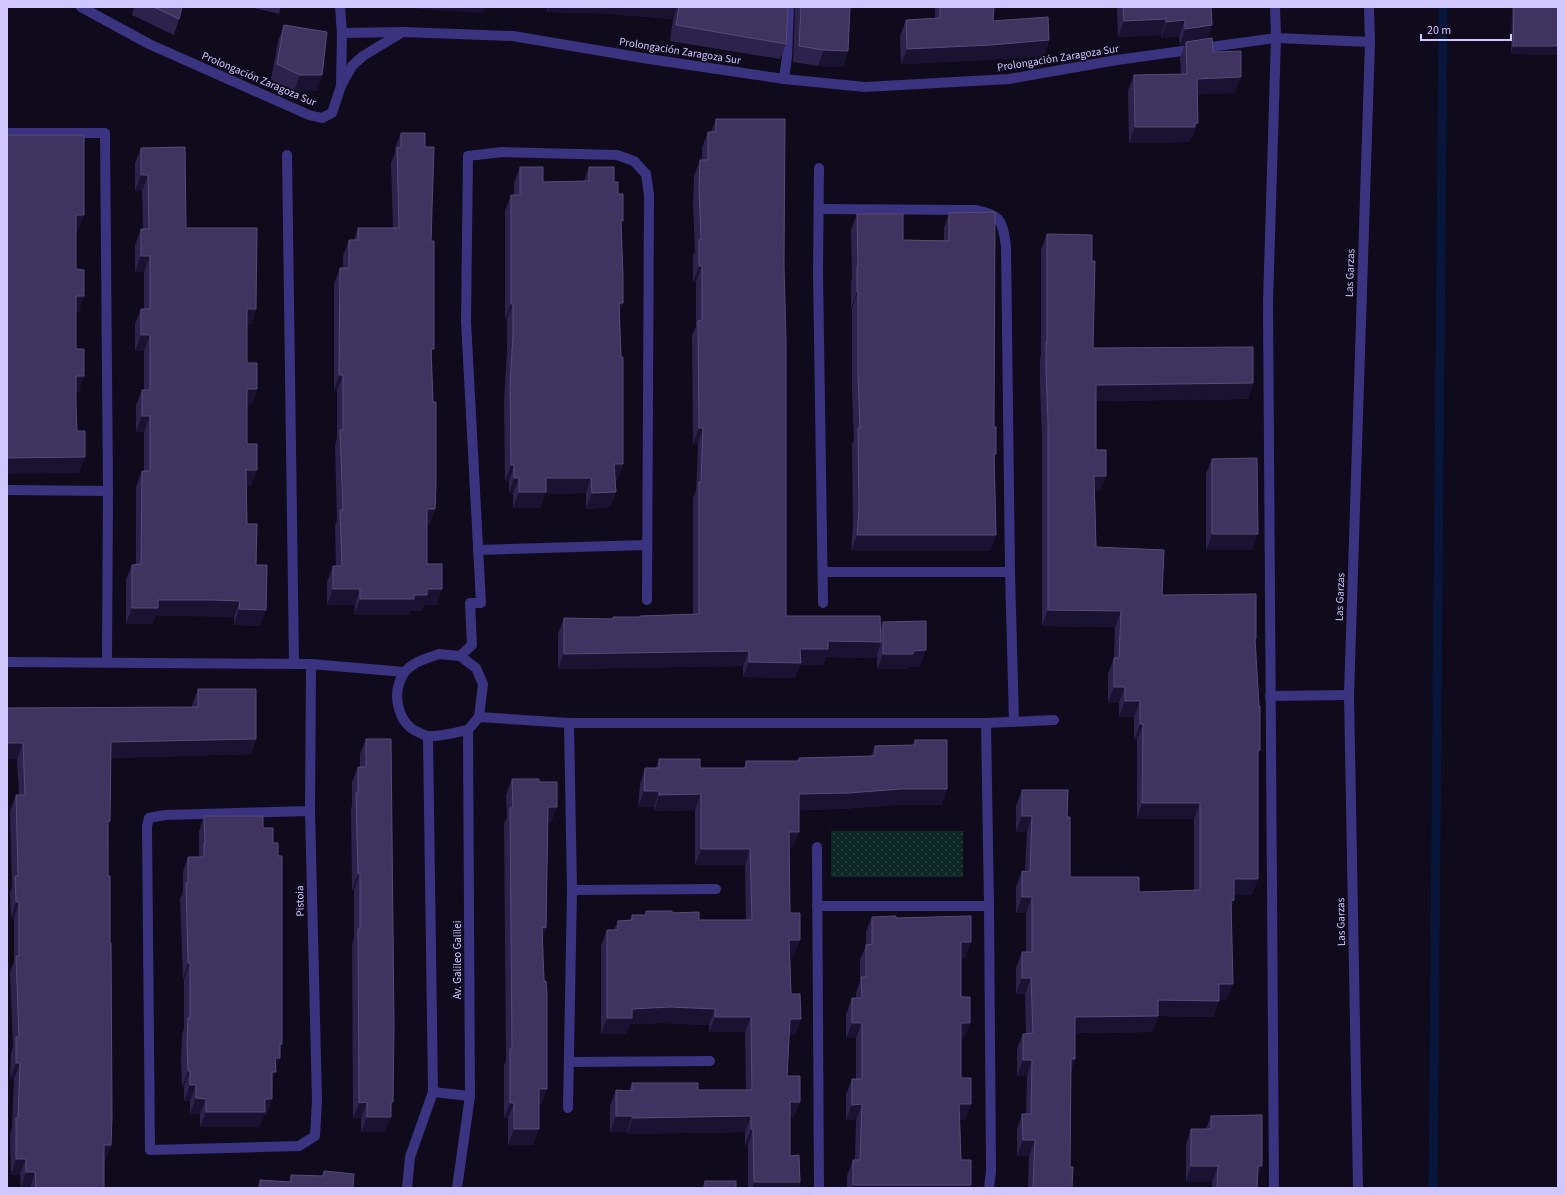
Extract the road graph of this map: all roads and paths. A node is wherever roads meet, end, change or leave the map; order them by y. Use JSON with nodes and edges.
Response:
{"nodes":[{"id":1,"x":81,"y":7,"type":"edge"},
{"id":2,"x":340,"y":7,"type":"edge"},
{"id":3,"x":789,"y":7,"type":"edge"},
{"id":4,"x":1275,"y":7,"type":"edge"},
{"id":5,"x":1369,"y":7,"type":"edge"},
{"id":6,"x":404,"y":32,"type":"junction"},
{"id":7,"x":342,"y":33,"type":"junction"},
{"id":8,"x":1276,"y":38,"type":"junction"},
{"id":9,"x":1370,"y":42,"type":"junction"},
{"id":10,"x":784,"y":79,"type":"junction"},
{"id":11,"x":341,"y":86,"type":"junction"},
{"id":12,"x":7,"y":133,"type":"edge"},
{"id":13,"x":287,"y":155,"type":"dead end"},
{"id":14,"x":819,"y":168,"type":"dead end"},
{"id":15,"x":819,"y":209,"type":"junction"},
{"id":16,"x":7,"y":490,"type":"edge"},
{"id":17,"x":108,"y":492,"type":"junction"},
{"id":18,"x":646,"y":545,"type":"junction"},
{"id":19,"x":478,"y":550,"type":"junction"},
{"id":20,"x":823,"y":572,"type":"junction"},
{"id":21,"x":1010,"y":572,"type":"junction"},
{"id":22,"x":647,"y":600,"type":"dead end"},
{"id":23,"x":823,"y":603,"type":"dead end"},
{"id":24,"x":460,"y":656,"type":"junction"},
{"id":25,"x":7,"y":662,"type":"edge"},
{"id":26,"x":107,"y":662,"type":"junction"},
{"id":27,"x":294,"y":664,"type":"junction"},
{"id":28,"x":311,"y":664,"type":"junction"},
{"id":29,"x":404,"y":672,"type":"junction"},
{"id":30,"x":1349,"y":695,"type":"junction"},
{"id":31,"x":1270,"y":696,"type":"junction"},
{"id":32,"x":480,"y":717,"type":"junction"},
{"id":33,"x":1054,"y":720,"type":"dead end"},
{"id":34,"x":1014,"y":722,"type":"junction"},
{"id":35,"x":569,"y":723,"type":"junction"},
{"id":36,"x":986,"y":723,"type":"junction"},
{"id":37,"x":468,"y":730,"type":"junction"},
{"id":38,"x":428,"y":737,"type":"junction"},
{"id":39,"x":310,"y":811,"type":"junction"},
{"id":40,"x":818,"y":847,"type":"dead end"},
{"id":41,"x":716,"y":889,"type":"dead end"},
{"id":42,"x":572,"y":890,"type":"junction"},
{"id":43,"x":818,"y":906,"type":"junction"},
{"id":44,"x":989,"y":906,"type":"junction"},
{"id":45,"x":710,"y":1061,"type":"dead end"},
{"id":46,"x":569,"y":1062,"type":"junction"},
{"id":47,"x":433,"y":1092,"type":"junction"},
{"id":48,"x":470,"y":1096,"type":"junction"},
{"id":49,"x":568,"y":1108,"type":"dead end"},
{"id":50,"x":407,"y":1188,"type":"edge"},
{"id":51,"x":457,"y":1188,"type":"edge"},
{"id":52,"x":819,"y":1188,"type":"edge"},
{"id":53,"x":989,"y":1188,"type":"edge"},
{"id":54,"x":1274,"y":1188,"type":"edge"},
{"id":55,"x":1358,"y":1188,"type":"edge"}],
"edges":[{"from":1,"to":11,"type":"street","name":"Prolongación Zaragoza Sur"},
{"from":2,"to":7,"type":"street"},
{"from":3,"to":10,"type":"street"},
{"from":4,"to":8,"type":"street"},
{"from":5,"to":9,"type":"street","name":"Las Garzas"},
{"from":6,"to":7,"type":"street","name":"Prolongación Zaragoza Sur"},
{"from":6,"to":10,"type":"street","name":"Prolongación Zaragoza Sur"},
{"from":6,"to":11,"type":"street"},
{"from":7,"to":11,"type":"street","name":"Prolongación Zaragoza Sur"},
{"from":8,"to":9,"type":"street","name":"Prolongación Zaragoza Sur"},
{"from":8,"to":10,"type":"street","name":"Prolongación Zaragoza Sur"},
{"from":8,"to":31,"type":"street"},
{"from":9,"to":30,"type":"street","name":"Las Garzas"},
{"from":12,"to":17,"type":"street"},
{"from":13,"to":27,"type":"street"},
{"from":14,"to":15,"type":"street"},
{"from":15,"to":20,"type":"street"},
{"from":15,"to":21,"type":"street"},
{"from":16,"to":17,"type":"street"},
{"from":17,"to":26,"type":"street"},
{"from":18,"to":19,"type":"street"},
{"from":18,"to":19,"type":"street"},
{"from":18,"to":22,"type":"street"},
{"from":19,"to":24,"type":"street"},
{"from":20,"to":21,"type":"street"},
{"from":20,"to":23,"type":"street"},
{"from":21,"to":34,"type":"street"},
{"from":24,"to":29,"type":"street"},
{"from":24,"to":32,"type":"street"},
{"from":25,"to":26,"type":"street"},
{"from":26,"to":27,"type":"street"},
{"from":27,"to":28,"type":"street"},
{"from":28,"to":29,"type":"street"},
{"from":28,"to":39,"type":"street","name":"Pistoia"},
{"from":29,"to":38,"type":"street"},
{"from":30,"to":31,"type":"street"},
{"from":30,"to":55,"type":"street","name":"Las Garzas"},
{"from":31,"to":54,"type":"street"},
{"from":32,"to":35,"type":"street"},
{"from":32,"to":37,"type":"street"},
{"from":33,"to":34,"type":"street"},
{"from":34,"to":36,"type":"street"},
{"from":35,"to":36,"type":"street"},
{"from":35,"to":42,"type":"street"},
{"from":36,"to":44,"type":"street"},
{"from":37,"to":38,"type":"street"},
{"from":37,"to":48,"type":"street","name":"Av. Galileo Galilei"},
{"from":38,"to":47,"type":"street"},
{"from":39,"to":39,"type":"street","name":"Pistoia"},
{"from":40,"to":43,"type":"street"},
{"from":41,"to":42,"type":"street"},
{"from":42,"to":46,"type":"street"},
{"from":43,"to":44,"type":"street"},
{"from":43,"to":52,"type":"street"},
{"from":44,"to":53,"type":"street"},
{"from":45,"to":46,"type":"street"},
{"from":46,"to":49,"type":"street"},
{"from":47,"to":48,"type":"street"},
{"from":47,"to":50,"type":"street"},
{"from":48,"to":51,"type":"street","name":"Av. Galileo Galilei"}]}
